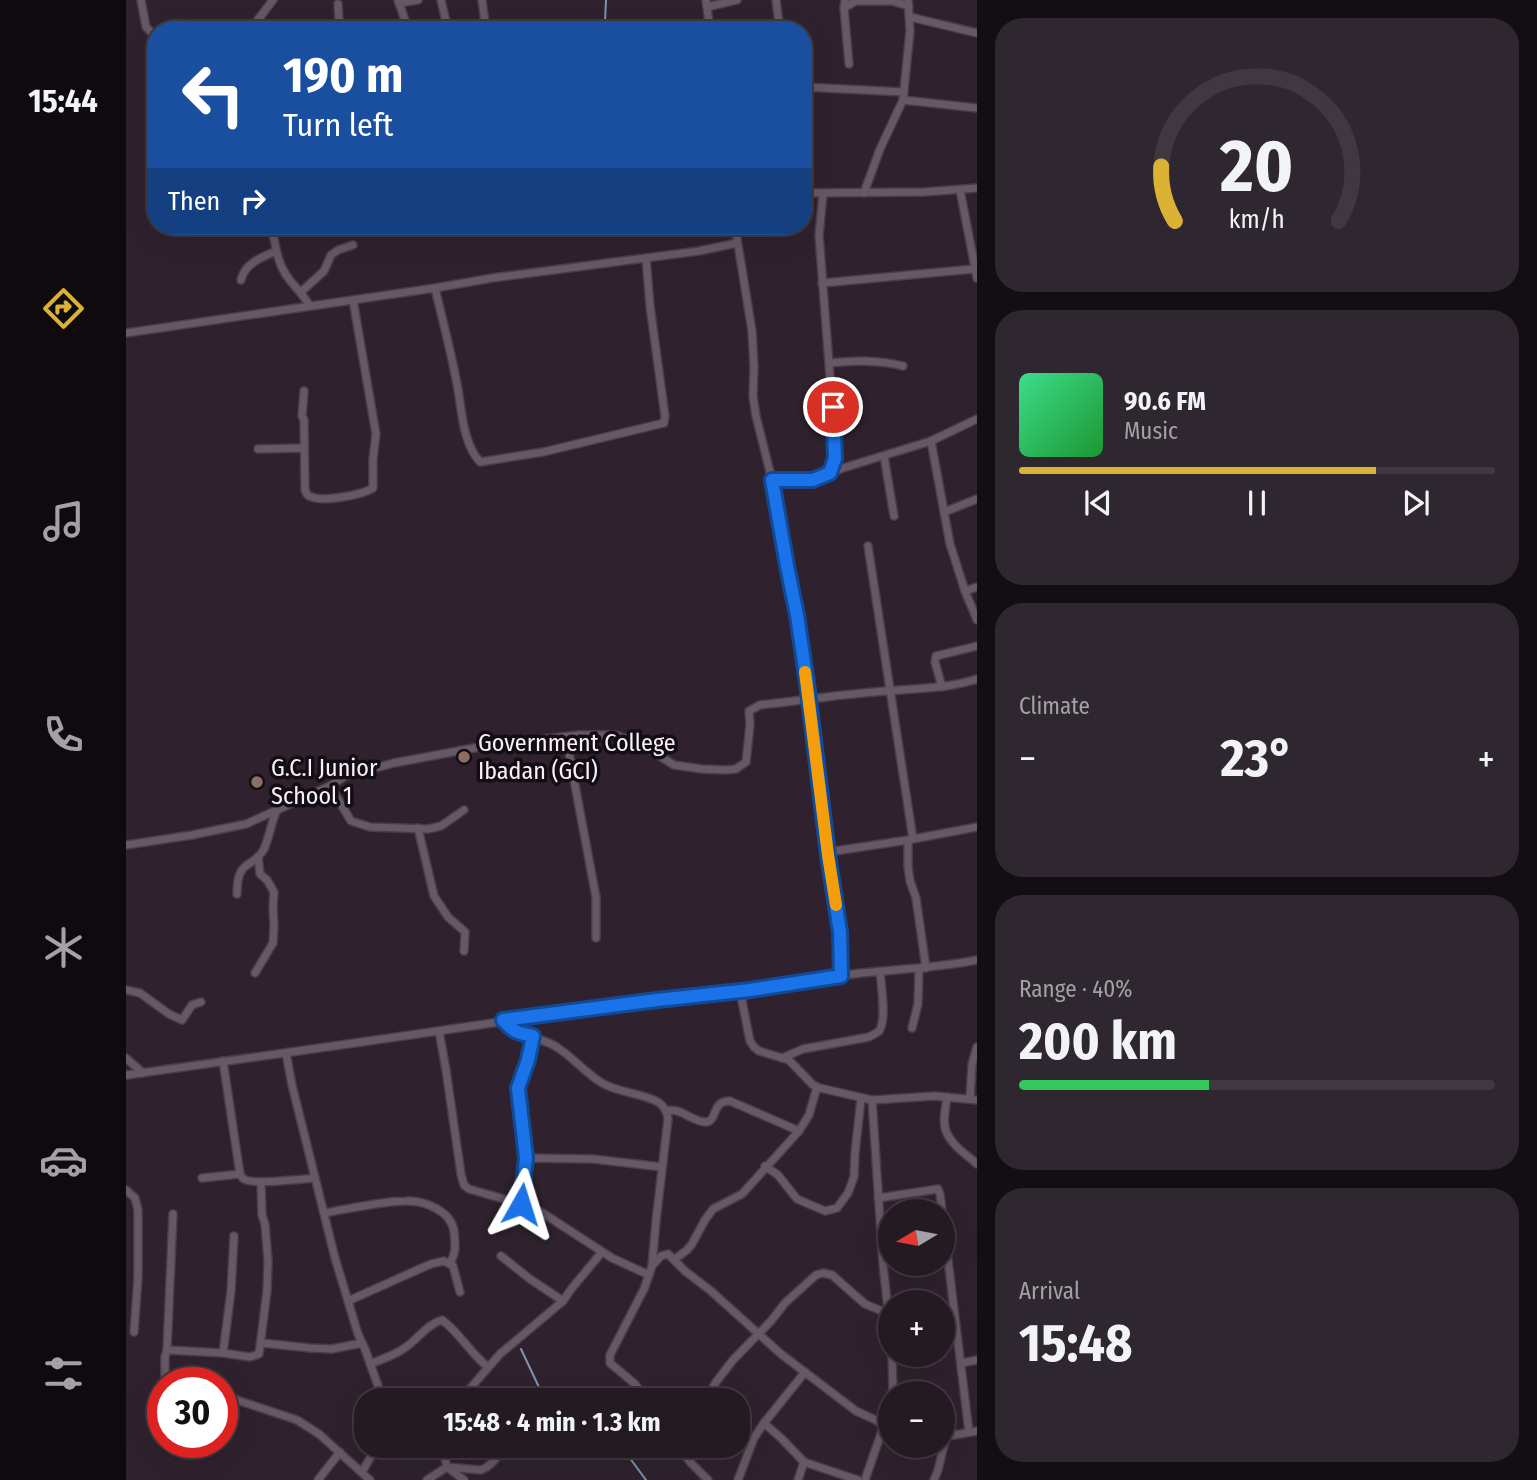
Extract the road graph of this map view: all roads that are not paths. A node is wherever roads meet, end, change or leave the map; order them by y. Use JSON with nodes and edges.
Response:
{"nodes":[{"id":1,"x":141,"y":0,"type":"edge"},
{"id":2,"x":273,"y":0,"type":"edge"},
{"id":3,"x":418,"y":0,"type":"edge"},
{"id":4,"x":441,"y":0,"type":"edge"},
{"id":5,"x":482,"y":0,"type":"edge"},
{"id":6,"x":737,"y":0,"type":"edge"},
{"id":7,"x":775,"y":0,"type":"edge"},
{"id":8,"x":398,"y":2,"type":"edge"},
{"id":9,"x":909,"y":3,"type":"edge"},
{"id":10,"x":338,"y":4,"type":"dead end"},
{"id":11,"x":707,"y":4,"type":"edge"},
{"id":12,"x":844,"y":4,"type":"edge"},
{"id":13,"x":910,"y":17,"type":"junction"},
{"id":14,"x":257,"y":21,"type":"edge"},
{"id":15,"x":339,"y":21,"type":"edge"},
{"id":16,"x":404,"y":21,"type":"edge"},
{"id":17,"x":446,"y":21,"type":"edge"},
{"id":18,"x":485,"y":21,"type":"edge"},
{"id":19,"x":778,"y":21,"type":"edge"},
{"id":20,"x":147,"y":28,"type":"edge"},
{"id":21,"x":977,"y":33,"type":"edge"},
{"id":22,"x":849,"y":64,"type":"dead end"},
{"id":23,"x":812,"y":88,"type":"edge"},
{"id":24,"x":903,"y":96,"type":"junction"},
{"id":25,"x":977,"y":108,"type":"edge"},
{"id":26,"x":977,"y":188,"type":"edge"},
{"id":27,"x":960,"y":190,"type":"junction"},
{"id":28,"x":812,"y":193,"type":"edge"},
{"id":29,"x":864,"y":193,"type":"junction"},
{"id":30,"x":823,"y":194,"type":"junction"},
{"id":31,"x":273,"y":235,"type":"edge"},
{"id":32,"x":736,"y":235,"type":"edge"},
{"id":33,"x":737,"y":243,"type":"junction"},
{"id":34,"x":352,"y":245,"type":"dead end"},
{"id":35,"x":276,"y":251,"type":"junction"},
{"id":36,"x":646,"y":258,"type":"junction"},
{"id":37,"x":974,"y":269,"type":"junction"},
{"id":38,"x":977,"y":278,"type":"edge"},
{"id":39,"x":242,"y":280,"type":"dead end"},
{"id":40,"x":822,"y":283,"type":"junction"},
{"id":41,"x":435,"y":288,"type":"junction"},
{"id":42,"x":301,"y":292,"type":"junction"},
{"id":43,"x":353,"y":300,"type":"junction"},
{"id":44,"x":310,"y":306,"type":"junction"},
{"id":45,"x":126,"y":333,"type":"edge"},
{"id":46,"x":829,"y":363,"type":"junction"},
{"id":47,"x":903,"y":366,"type":"dead end"},
{"id":48,"x":304,"y":391,"type":"dead end"},
{"id":49,"x":977,"y":419,"type":"edge"},
{"id":50,"x":931,"y":441,"type":"junction"},
{"id":51,"x":304,"y":448,"type":"junction"},
{"id":52,"x":258,"y":449,"type":"dead end"},
{"id":53,"x":884,"y":456,"type":"junction"},
{"id":54,"x":835,"y":458,"type":"junction"},
{"id":55,"x":838,"y":470,"type":"junction"},
{"id":56,"x":830,"y":473,"type":"junction"},
{"id":57,"x":772,"y":480,"type":"junction"},
{"id":58,"x":977,"y":499,"type":"edge"},
{"id":59,"x":944,"y":512,"type":"junction"},
{"id":60,"x":894,"y":516,"type":"dead end"},
{"id":61,"x":868,"y":546,"type":"dead end"},
{"id":62,"x":977,"y":587,"type":"edge"},
{"id":63,"x":965,"y":591,"type":"junction"},
{"id":64,"x":977,"y":620,"type":"edge"},
{"id":65,"x":977,"y":646,"type":"edge"},
{"id":66,"x":977,"y":679,"type":"edge"},
{"id":67,"x":942,"y":687,"type":"junction"},
{"id":68,"x":891,"y":690,"type":"junction"},
{"id":69,"x":809,"y":700,"type":"junction"},
{"id":70,"x":566,"y":737,"type":"junction"},
{"id":71,"x":330,"y":786,"type":"junction"},
{"id":72,"x":464,"y":810,"type":"dead end"},
{"id":73,"x":276,"y":812,"type":"junction"},
{"id":74,"x":977,"y":827,"type":"edge"},
{"id":75,"x":418,"y":828,"type":"junction"},
{"id":76,"x":910,"y":840,"type":"junction"},
{"id":77,"x":126,"y":845,"type":"edge"},
{"id":78,"x":828,"y":852,"type":"junction"},
{"id":79,"x":258,"y":857,"type":"junction"},
{"id":80,"x":237,"y":894,"type":"dead end"},
{"id":81,"x":596,"y":938,"type":"dead end"},
{"id":82,"x":464,"y":951,"type":"dead end"},
{"id":83,"x":977,"y":960,"type":"edge"},
{"id":84,"x":922,"y":968,"type":"junction"},
{"id":85,"x":880,"y":971,"type":"junction"},
{"id":86,"x":255,"y":973,"type":"dead end"},
{"id":87,"x":841,"y":976,"type":"junction"},
{"id":88,"x":126,"y":990,"type":"edge"},
{"id":89,"x":740,"y":991,"type":"junction"},
{"id":90,"x":201,"y":1002,"type":"dead end"},
{"id":91,"x":503,"y":1020,"type":"junction"},
{"id":92,"x":912,"y":1028,"type":"dead end"},
{"id":93,"x":439,"y":1031,"type":"junction"},
{"id":94,"x":533,"y":1036,"type":"junction"},
{"id":95,"x":977,"y":1047,"type":"edge"},
{"id":96,"x":286,"y":1053,"type":"junction"},
{"id":97,"x":126,"y":1058,"type":"edge"},
{"id":98,"x":781,"y":1058,"type":"junction"},
{"id":99,"x":223,"y":1061,"type":"junction"},
{"id":100,"x":143,"y":1073,"type":"junction"},
{"id":101,"x":126,"y":1075,"type":"edge"},
{"id":102,"x":817,"y":1087,"type":"junction"},
{"id":103,"x":947,"y":1097,"type":"junction"},
{"id":104,"x":861,"y":1099,"type":"junction"},
{"id":105,"x":974,"y":1099,"type":"edge"},
{"id":106,"x":872,"y":1100,"type":"junction"},
{"id":107,"x":667,"y":1111,"type":"junction"},
{"id":108,"x":799,"y":1131,"type":"junction"},
{"id":109,"x":526,"y":1158,"type":"junction"},
{"id":110,"x":977,"y":1164,"type":"edge"},
{"id":111,"x":765,"y":1166,"type":"junction"},
{"id":112,"x":662,"y":1167,"type":"junction"},
{"id":113,"x":240,"y":1174,"type":"junction"},
{"id":114,"x":202,"y":1178,"type":"dead end"},
{"id":115,"x":315,"y":1178,"type":"junction"},
{"id":116,"x":261,"y":1182,"type":"junction"},
{"id":117,"x":126,"y":1190,"type":"edge"},
{"id":118,"x":878,"y":1198,"type":"junction"},
{"id":119,"x":940,"y":1199,"type":"edge"},
{"id":120,"x":521,"y":1204,"type":"junction"},
{"id":121,"x":324,"y":1213,"type":"junction"},
{"id":122,"x":173,"y":1214,"type":"dead end"},
{"id":123,"x":234,"y":1236,"type":"dead end"},
{"id":124,"x":602,"y":1252,"type":"junction"},
{"id":125,"x":501,"y":1256,"type":"dead end"},
{"id":126,"x":675,"y":1259,"type":"junction"},
{"id":127,"x":450,"y":1263,"type":"junction"},
{"id":128,"x":652,"y":1266,"type":"junction"},
{"id":129,"x":649,"y":1275,"type":"junction"},
{"id":130,"x":951,"y":1276,"type":"edge"},
{"id":131,"x":886,"y":1290,"type":"edge"},
{"id":132,"x":460,"y":1292,"type":"dead end"},
{"id":133,"x":348,"y":1301,"type":"junction"},
{"id":134,"x":564,"y":1301,"type":"junction"},
{"id":135,"x":878,"y":1310,"type":"edge"},
{"id":136,"x":134,"y":1332,"type":"dead end"},
{"id":137,"x":758,"y":1334,"type":"junction"},
{"id":138,"x":262,"y":1343,"type":"junction"},
{"id":139,"x":362,"y":1343,"type":"junction"},
{"id":140,"x":167,"y":1350,"type":"junction"},
{"id":141,"x":223,"y":1353,"type":"junction"},
{"id":142,"x":977,"y":1360,"type":"edge"},
{"id":143,"x":962,"y":1363,"type":"junction"},
{"id":144,"x":370,"y":1364,"type":"junction"},
{"id":145,"x":164,"y":1367,"type":"edge"},
{"id":146,"x":488,"y":1367,"type":"junction"},
{"id":147,"x":805,"y":1372,"type":"junction"},
{"id":148,"x":379,"y":1388,"type":"edge"},
{"id":149,"x":470,"y":1388,"type":"edge"},
{"id":150,"x":638,"y":1388,"type":"edge"},
{"id":151,"x":713,"y":1388,"type":"edge"},
{"id":152,"x":238,"y":1400,"type":"edge"},
{"id":153,"x":878,"y":1422,"type":"edge"},
{"id":154,"x":764,"y":1423,"type":"junction"},
{"id":155,"x":975,"y":1431,"type":"edge"},
{"id":156,"x":955,"y":1435,"type":"edge"},
{"id":157,"x":878,"y":1442,"type":"edge"},
{"id":158,"x":340,"y":1452,"type":"junction"},
{"id":159,"x":370,"y":1458,"type":"edge"},
{"id":160,"x":445,"y":1458,"type":"edge"},
{"id":161,"x":497,"y":1458,"type":"edge"},
{"id":162,"x":688,"y":1458,"type":"edge"},
{"id":163,"x":941,"y":1458,"type":"edge"},
{"id":164,"x":804,"y":1462,"type":"junction"},
{"id":165,"x":447,"y":1467,"type":"junction"},
{"id":166,"x":362,"y":1472,"type":"junction"},
{"id":167,"x":318,"y":1480,"type":"edge"},
{"id":168,"x":370,"y":1480,"type":"edge"},
{"id":169,"x":427,"y":1480,"type":"edge"},
{"id":170,"x":464,"y":1480,"type":"edge"},
{"id":171,"x":708,"y":1480,"type":"edge"},
{"id":172,"x":738,"y":1480,"type":"edge"},
{"id":173,"x":798,"y":1480,"type":"edge"},
{"id":174,"x":858,"y":1480,"type":"edge"},
{"id":175,"x":865,"y":1480,"type":"edge"},
{"id":176,"x":934,"y":1480,"type":"edge"}],
"edges":[{"from":1,"to":20,"type":"street"},
{"from":2,"to":14,"type":"street"},
{"from":3,"to":8,"type":"street"},
{"from":4,"to":17,"type":"street"},
{"from":5,"to":18,"type":"street"},
{"from":6,"to":11,"type":"street"},
{"from":7,"to":19,"type":"street"},
{"from":8,"to":16,"type":"street"},
{"from":9,"to":12,"type":"street"},
{"from":9,"to":13,"type":"street"},
{"from":10,"to":15,"type":"street"},
{"from":12,"to":22,"type":"street"},
{"from":13,"to":21,"type":"street"},
{"from":13,"to":24,"type":"street"},
{"from":23,"to":24,"type":"street"},
{"from":24,"to":25,"type":"street"},
{"from":24,"to":29,"type":"street"},
{"from":26,"to":27,"type":"street"},
{"from":27,"to":29,"type":"street"},
{"from":27,"to":37,"type":"street"},
{"from":28,"to":30,"type":"street"},
{"from":29,"to":30,"type":"street"},
{"from":30,"to":40,"type":"street"},
{"from":31,"to":35,"type":"street"},
{"from":32,"to":33,"type":"street"},
{"from":33,"to":36,"type":"street"},
{"from":33,"to":57,"type":"street"},
{"from":34,"to":42,"type":"street"},
{"from":35,"to":39,"type":"street"},
{"from":35,"to":42,"type":"street"},
{"from":36,"to":41,"type":"street"},
{"from":36,"to":41,"type":"street"},
{"from":37,"to":38,"type":"street"},
{"from":37,"to":40,"type":"street"},
{"from":40,"to":46,"type":"street"},
{"from":41,"to":43,"type":"street"},
{"from":42,"to":44,"type":"street"},
{"from":43,"to":44,"type":"street"},
{"from":43,"to":51,"type":"street"},
{"from":44,"to":45,"type":"street"},
{"from":46,"to":47,"type":"street"},
{"from":46,"to":54,"type":"street"},
{"from":48,"to":51,"type":"street"},
{"from":49,"to":50,"type":"street"},
{"from":50,"to":53,"type":"street"},
{"from":50,"to":59,"type":"street"},
{"from":51,"to":52,"type":"street"},
{"from":53,"to":55,"type":"street"},
{"from":53,"to":60,"type":"street"},
{"from":54,"to":55,"type":"street"},
{"from":54,"to":56,"type":"street"},
{"from":55,"to":56,"type":"street"},
{"from":56,"to":57,"type":"street"},
{"from":57,"to":69,"type":"street"},
{"from":58,"to":59,"type":"street"},
{"from":59,"to":63,"type":"street"},
{"from":61,"to":68,"type":"street"},
{"from":62,"to":63,"type":"street"},
{"from":63,"to":64,"type":"street"},
{"from":65,"to":67,"type":"street"},
{"from":66,"to":67,"type":"street"},
{"from":67,"to":68,"type":"street"},
{"from":68,"to":69,"type":"street"},
{"from":68,"to":76,"type":"street"},
{"from":69,"to":70,"type":"street"},
{"from":69,"to":78,"type":"street"},
{"from":70,"to":71,"type":"street"},
{"from":70,"to":81,"type":"street"},
{"from":71,"to":73,"type":"street"},
{"from":71,"to":75,"type":"street"},
{"from":72,"to":75,"type":"street"},
{"from":73,"to":77,"type":"street"},
{"from":73,"to":79,"type":"street"},
{"from":74,"to":76,"type":"street"},
{"from":75,"to":82,"type":"street"},
{"from":76,"to":78,"type":"street"},
{"from":76,"to":84,"type":"street"},
{"from":78,"to":87,"type":"street"},
{"from":79,"to":80,"type":"street"},
{"from":79,"to":86,"type":"street"},
{"from":83,"to":84,"type":"street"},
{"from":84,"to":85,"type":"street"},
{"from":84,"to":92,"type":"street"},
{"from":85,"to":87,"type":"street"},
{"from":85,"to":98,"type":"street"},
{"from":87,"to":89,"type":"street"},
{"from":88,"to":90,"type":"street"},
{"from":89,"to":91,"type":"street"},
{"from":89,"to":98,"type":"street"},
{"from":91,"to":93,"type":"street"},
{"from":91,"to":94,"type":"street"},
{"from":93,"to":96,"type":"street"},
{"from":93,"to":120,"type":"street"},
{"from":94,"to":107,"type":"street"},
{"from":94,"to":109,"type":"street"},
{"from":95,"to":105,"type":"street"},
{"from":96,"to":99,"type":"street"},
{"from":96,"to":115,"type":"street"},
{"from":97,"to":100,"type":"street"},
{"from":98,"to":102,"type":"street"},
{"from":99,"to":100,"type":"street"},
{"from":99,"to":113,"type":"street"},
{"from":100,"to":101,"type":"street"},
{"from":102,"to":104,"type":"street"},
{"from":102,"to":108,"type":"street"},
{"from":103,"to":105,"type":"street"},
{"from":103,"to":106,"type":"street"},
{"from":103,"to":110,"type":"street"},
{"from":104,"to":106,"type":"street"},
{"from":104,"to":111,"type":"street"},
{"from":106,"to":118,"type":"street"},
{"from":107,"to":108,"type":"street"},
{"from":107,"to":112,"type":"street"},
{"from":108,"to":111,"type":"street"},
{"from":109,"to":112,"type":"street"},
{"from":109,"to":120,"type":"street"},
{"from":111,"to":126,"type":"street"},
{"from":112,"to":128,"type":"street"},
{"from":113,"to":114,"type":"street"},
{"from":113,"to":116,"type":"street"},
{"from":115,"to":116,"type":"street"},
{"from":115,"to":121,"type":"street"},
{"from":116,"to":138,"type":"street"},
{"from":117,"to":136,"type":"street"},
{"from":118,"to":119,"type":"street"},
{"from":118,"to":131,"type":"street"},
{"from":120,"to":124,"type":"street"},
{"from":121,"to":127,"type":"street"},
{"from":121,"to":133,"type":"street"},
{"from":122,"to":140,"type":"street"},
{"from":123,"to":141,"type":"street"},
{"from":124,"to":129,"type":"street"},
{"from":124,"to":134,"type":"street"},
{"from":125,"to":134,"type":"street"},
{"from":126,"to":128,"type":"street"},
{"from":126,"to":137,"type":"street"},
{"from":127,"to":132,"type":"street"},
{"from":127,"to":133,"type":"street"},
{"from":128,"to":129,"type":"street"},
{"from":129,"to":150,"type":"street"},
{"from":130,"to":143,"type":"street"},
{"from":133,"to":139,"type":"street"},
{"from":134,"to":146,"type":"street"},
{"from":135,"to":137,"type":"street"},
{"from":137,"to":147,"type":"street"},
{"from":137,"to":151,"type":"street"},
{"from":138,"to":139,"type":"street"},
{"from":138,"to":141,"type":"street"},
{"from":139,"to":144,"type":"street"},
{"from":140,"to":141,"type":"street"},
{"from":140,"to":145,"type":"street"},
{"from":142,"to":143,"type":"street"},
{"from":143,"to":155,"type":"street"},
{"from":144,"to":146,"type":"street"},
{"from":144,"to":148,"type":"street"},
{"from":146,"to":149,"type":"street"},
{"from":147,"to":153,"type":"street"},
{"from":147,"to":154,"type":"street"},
{"from":152,"to":158,"type":"street"},
{"from":154,"to":164,"type":"street"},
{"from":154,"to":172,"type":"street"},
{"from":155,"to":156,"type":"street"},
{"from":157,"to":175,"type":"street"},
{"from":158,"to":166,"type":"street"},
{"from":158,"to":167,"type":"street"},
{"from":159,"to":166,"type":"street"},
{"from":160,"to":165,"type":"street"},
{"from":161,"to":165,"type":"street"},
{"from":162,"to":171,"type":"street"},
{"from":163,"to":176,"type":"street"},
{"from":164,"to":173,"type":"street"},
{"from":164,"to":174,"type":"street"},
{"from":165,"to":169,"type":"street"},
{"from":165,"to":170,"type":"street"},
{"from":166,"to":168,"type":"street"}]}
